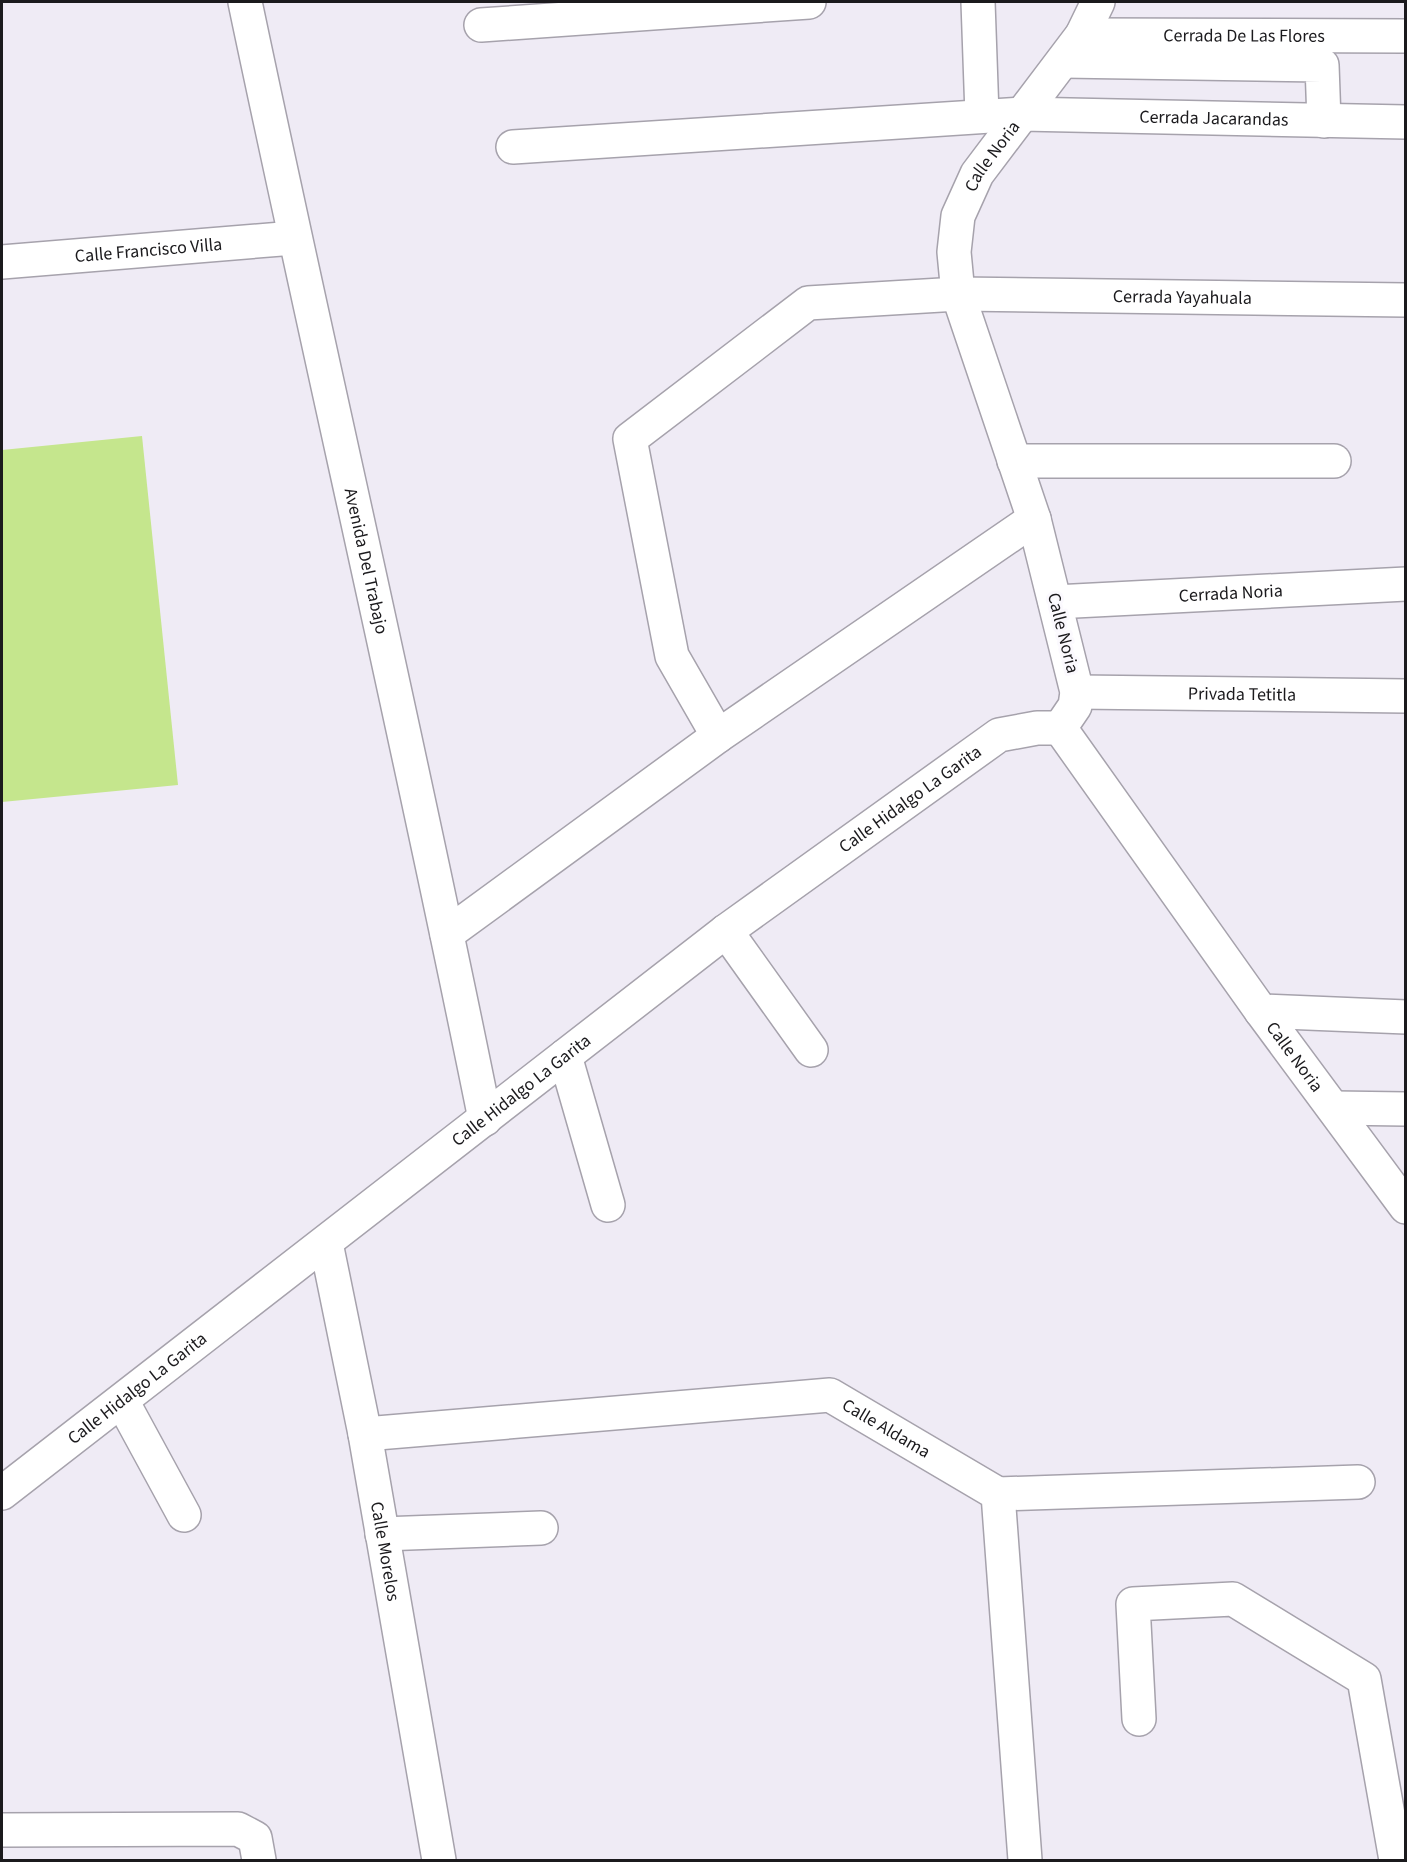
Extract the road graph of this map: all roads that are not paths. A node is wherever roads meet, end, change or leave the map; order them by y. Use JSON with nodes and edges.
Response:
{"nodes":[{"id":1,"x":245,"y":2,"type":"edge"},
{"id":2,"x":809,"y":2,"type":"edge"},
{"id":3,"x":978,"y":2,"type":"edge"},
{"id":4,"x":1098,"y":2,"type":"edge"},
{"id":5,"x":481,"y":25,"type":"dead end"},
{"id":6,"x":1082,"y":35,"type":"junction"},
{"id":7,"x":1406,"y":36,"type":"edge"},
{"id":8,"x":1063,"y":61,"type":"junction"},
{"id":9,"x":1023,"y":114,"type":"junction"},
{"id":10,"x":982,"y":116,"type":"junction"},
{"id":11,"x":1324,"y":121,"type":"junction"},
{"id":12,"x":1406,"y":122,"type":"edge"},
{"id":13,"x":513,"y":147,"type":"dead end"},
{"id":14,"x":294,"y":238,"type":"junction"},
{"id":15,"x":2,"y":262,"type":"edge"},
{"id":16,"x":958,"y":294,"type":"junction"},
{"id":17,"x":1406,"y":300,"type":"edge"},
{"id":18,"x":1014,"y":461,"type":"junction"},
{"id":19,"x":1334,"y":461,"type":"dead end"},
{"id":20,"x":1034,"y":519,"type":"junction"},
{"id":21,"x":1406,"y":584,"type":"edge"},
{"id":22,"x":1055,"y":602,"type":"junction"},
{"id":23,"x":1077,"y":692,"type":"junction"},
{"id":24,"x":1406,"y":696,"type":"edge"},
{"id":25,"x":1060,"y":728,"type":"junction"},
{"id":26,"x":718,"y":736,"type":"junction"},
{"id":27,"x":726,"y":931,"type":"junction"},
{"id":28,"x":447,"y":933,"type":"junction"},
{"id":29,"x":1261,"y":1011,"type":"junction"},
{"id":30,"x":1406,"y":1017,"type":"edge"},
{"id":31,"x":811,"y":1050,"type":"dead end"},
{"id":32,"x":565,"y":1056,"type":"junction"},
{"id":33,"x":1334,"y":1108,"type":"junction"},
{"id":34,"x":1406,"y":1110,"type":"edge"},
{"id":35,"x":485,"y":1119,"type":"junction"},
{"id":36,"x":608,"y":1205,"type":"dead end"},
{"id":37,"x":1406,"y":1207,"type":"edge"},
{"id":38,"x":326,"y":1243,"type":"junction"},
{"id":39,"x":122,"y":1401,"type":"junction"},
{"id":40,"x":365,"y":1434,"type":"junction"},
{"id":41,"x":1358,"y":1482,"type":"dead end"},
{"id":42,"x":2,"y":1493,"type":"edge"},
{"id":43,"x":998,"y":1494,"type":"junction"},
{"id":44,"x":184,"y":1515,"type":"dead end"},
{"id":45,"x":541,"y":1528,"type":"dead end"},
{"id":46,"x":382,"y":1534,"type":"junction"},
{"id":47,"x":1139,"y":1719,"type":"dead end"},
{"id":48,"x":2,"y":1830,"type":"edge"},
{"id":49,"x":259,"y":1860,"type":"edge"},
{"id":50,"x":439,"y":1860,"type":"edge"},
{"id":51,"x":1025,"y":1860,"type":"edge"},
{"id":52,"x":1396,"y":1860,"type":"edge"}],
"edges":[{"from":1,"to":14,"type":"street","name":"Avenida Del Trabajo"},
{"from":2,"to":5,"type":"street"},
{"from":3,"to":10,"type":"street"},
{"from":4,"to":6,"type":"street","name":"Calle Noria"},
{"from":6,"to":7,"type":"street","name":"Cerrada De Las Flores"},
{"from":6,"to":8,"type":"street","name":"Calle Noria"},
{"from":8,"to":9,"type":"street","name":"Calle Noria"},
{"from":8,"to":11,"type":"street"},
{"from":9,"to":10,"type":"street","name":"Cerrada Jacarandas"},
{"from":9,"to":11,"type":"street","name":"Cerrada Jacarandas"},
{"from":9,"to":16,"type":"street","name":"Calle Noria"},
{"from":10,"to":13,"type":"street","name":"Cerrada Jacarandas"},
{"from":11,"to":12,"type":"street","name":"Cerrada Jacarandas"},
{"from":14,"to":15,"type":"street","name":"Calle Francisco Villa"},
{"from":14,"to":28,"type":"street","name":"Avenida Del Trabajo"},
{"from":16,"to":17,"type":"street","name":"Cerrada Yayahuala"},
{"from":16,"to":18,"type":"street","name":"Calle Noria"},
{"from":16,"to":26,"type":"street","name":"Cerrada Yayahuala"},
{"from":18,"to":19,"type":"street"},
{"from":18,"to":20,"type":"street","name":"Calle Noria"},
{"from":20,"to":22,"type":"street","name":"Calle Noria"},
{"from":20,"to":26,"type":"street"},
{"from":21,"to":22,"type":"street","name":"Cerrada Noria"},
{"from":22,"to":23,"type":"street","name":"Calle Noria"},
{"from":23,"to":24,"type":"street","name":"Privada Tetitla"},
{"from":23,"to":25,"type":"street","name":"Calle Noria"},
{"from":25,"to":27,"type":"street","name":"Calle Hidalgo La Garita"},
{"from":25,"to":29,"type":"street","name":"Calle Noria"},
{"from":26,"to":28,"type":"street"},
{"from":27,"to":31,"type":"street"},
{"from":27,"to":32,"type":"street","name":"Calle Hidalgo La Garita"},
{"from":28,"to":35,"type":"street","name":"Avenida Del Trabajo"},
{"from":29,"to":30,"type":"street"},
{"from":29,"to":33,"type":"street","name":"Calle Noria"},
{"from":32,"to":35,"type":"street","name":"Calle Hidalgo La Garita"},
{"from":32,"to":36,"type":"street"},
{"from":33,"to":34,"type":"street"},
{"from":33,"to":37,"type":"street","name":"Calle Noria"},
{"from":35,"to":38,"type":"street","name":"Calle Hidalgo La Garita"},
{"from":38,"to":39,"type":"street","name":"Calle Hidalgo La Garita"},
{"from":38,"to":40,"type":"street","name":"Calle Morelos"},
{"from":39,"to":42,"type":"street","name":"Calle Hidalgo La Garita"},
{"from":39,"to":44,"type":"street"},
{"from":40,"to":43,"type":"street","name":"Calle Aldama"},
{"from":40,"to":46,"type":"street","name":"Calle Morelos"},
{"from":41,"to":43,"type":"street"},
{"from":43,"to":51,"type":"street"},
{"from":45,"to":46,"type":"street"},
{"from":46,"to":50,"type":"street","name":"Calle Morelos"},
{"from":47,"to":52,"type":"street"},
{"from":48,"to":49,"type":"street"}]}
